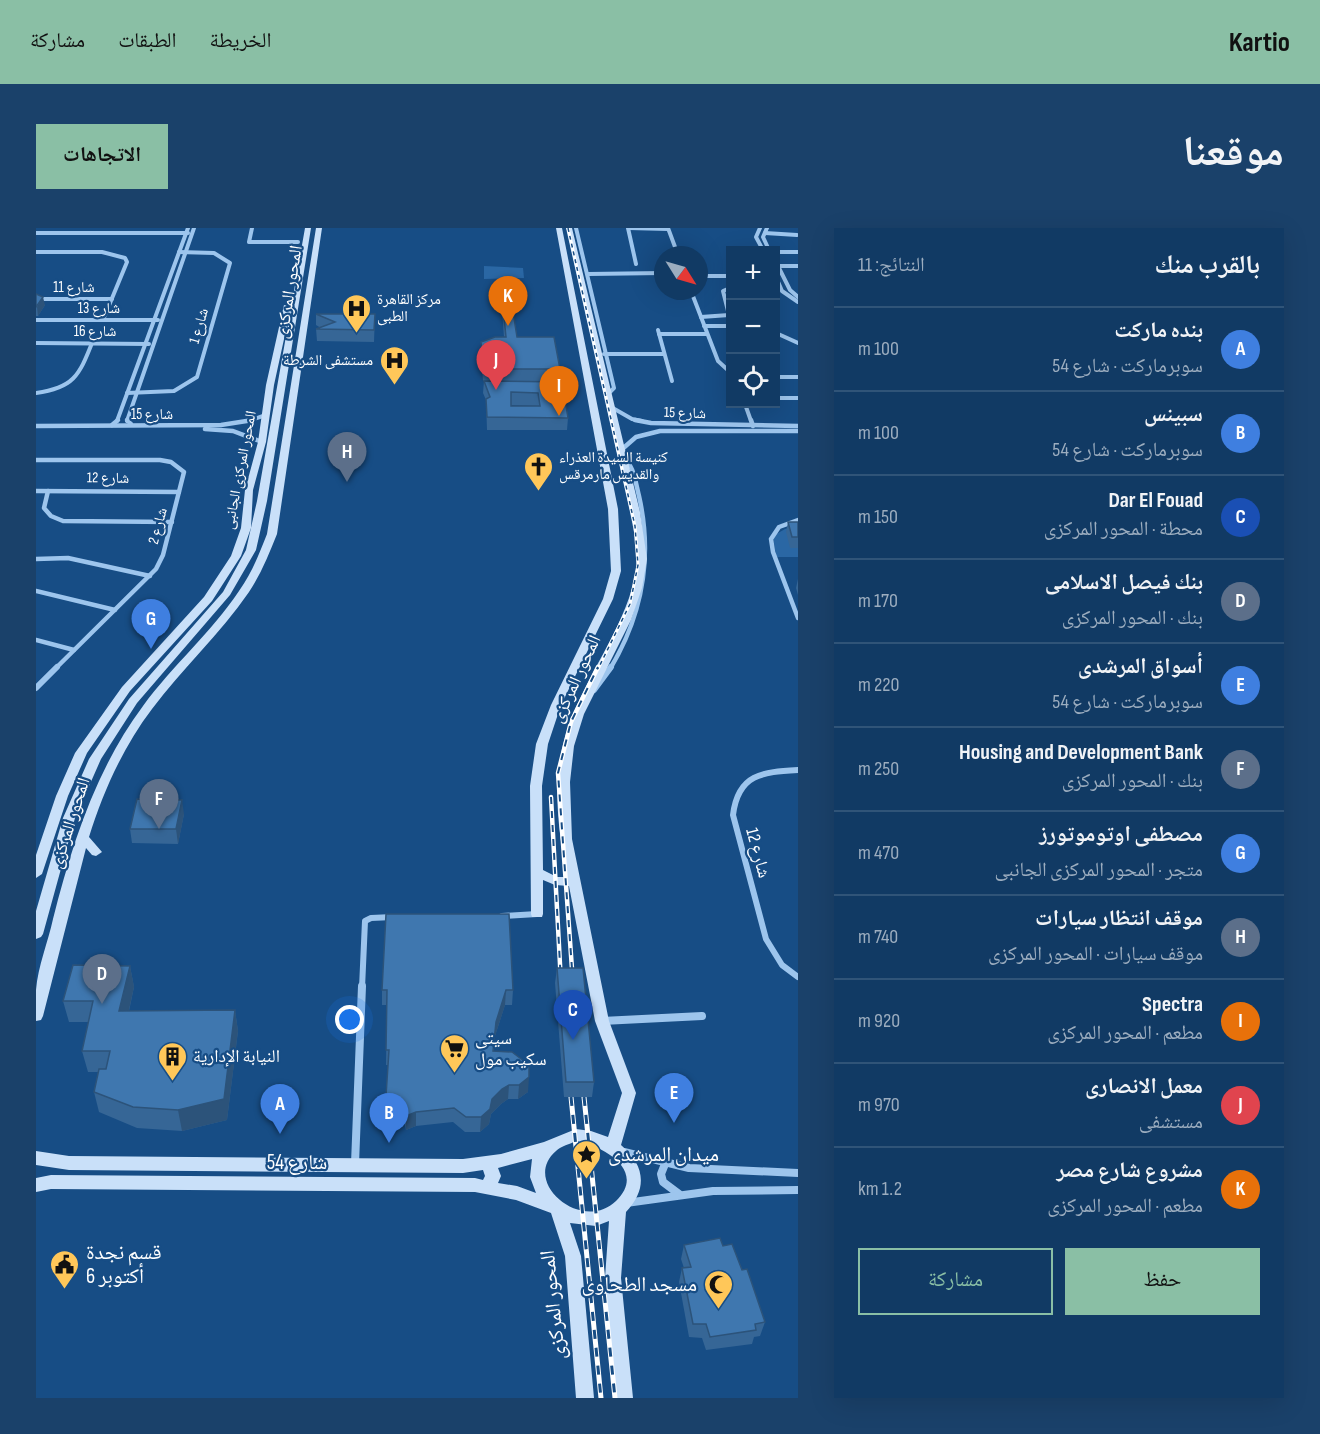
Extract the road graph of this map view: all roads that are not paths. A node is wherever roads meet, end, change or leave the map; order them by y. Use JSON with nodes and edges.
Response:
{"nodes":[{"id":1,"x":133,"y":228,"type":"edge"},
{"id":2,"x":188,"y":228,"type":"edge"},
{"id":3,"x":194,"y":228,"type":"edge"},
{"id":4,"x":252,"y":228,"type":"edge"},
{"id":5,"x":301,"y":228,"type":"edge"},
{"id":6,"x":308,"y":228,"type":"edge"},
{"id":7,"x":319,"y":228,"type":"edge"},
{"id":8,"x":559,"y":228,"type":"edge"},
{"id":9,"x":629,"y":228,"type":"edge"},
{"id":10,"x":760,"y":228,"type":"edge"},
{"id":11,"x":767,"y":228,"type":"edge"},
{"id":12,"x":668,"y":229,"type":"edge"},
{"id":13,"x":574,"y":233,"type":"edge"},
{"id":14,"x":765,"y":233,"type":"junction"},
{"id":15,"x":36,"y":234,"type":"edge"},
{"id":16,"x":130,"y":234,"type":"junction"},
{"id":17,"x":189,"y":234,"type":"junction"},
{"id":18,"x":797,"y":235,"type":"edge"},
{"id":19,"x":311,"y":246,"type":"junction"},
{"id":20,"x":675,"y":246,"type":"edge"},
{"id":21,"x":761,"y":246,"type":"edge"},
{"id":22,"x":767,"y":246,"type":"edge"},
{"id":23,"x":36,"y":252,"type":"edge"},
{"id":24,"x":179,"y":252,"type":"junction"},
{"id":25,"x":185,"y":252,"type":"junction"},
{"id":26,"x":780,"y":253,"type":"edge"},
{"id":27,"x":798,"y":254,"type":"edge"},
{"id":28,"x":636,"y":264,"type":"dead end"},
{"id":29,"x":780,"y":264,"type":"edge"},
{"id":30,"x":798,"y":266,"type":"edge"},
{"id":31,"x":780,"y":271,"type":"edge"},
{"id":32,"x":654,"y":273,"type":"edge"},
{"id":33,"x":588,"y":274,"type":"junction"},
{"id":34,"x":708,"y":276,"type":"edge"},
{"id":35,"x":726,"y":276,"type":"edge"},
{"id":36,"x":783,"y":276,"type":"joint"},
{"id":37,"x":311,"y":282,"type":"junction"},
{"id":38,"x":299,"y":285,"type":"junction"},
{"id":39,"x":780,"y":286,"type":"edge"},
{"id":40,"x":726,"y":290,"type":"edge"},
{"id":41,"x":797,"y":296,"type":"edge"},
{"id":42,"x":296,"y":298,"type":"junction"},
{"id":43,"x":311,"y":298,"type":"junction"},
{"id":44,"x":36,"y":299,"type":"edge"},
{"id":45,"x":112,"y":299,"type":"junction"},
{"id":46,"x":694,"y":300,"type":"edge"},
{"id":47,"x":798,"y":302,"type":"edge"},
{"id":48,"x":701,"y":317,"type":"junction"},
{"id":49,"x":36,"y":320,"type":"edge"},
{"id":50,"x":103,"y":320,"type":"junction"},
{"id":51,"x":155,"y":320,"type":"junction"},
{"id":52,"x":162,"y":320,"type":"junction"},
{"id":53,"x":704,"y":326,"type":"junction"},
{"id":54,"x":726,"y":327,"type":"edge"},
{"id":55,"x":707,"y":334,"type":"junction"},
{"id":56,"x":780,"y":335,"type":"edge"},
{"id":57,"x":798,"y":343,"type":"edge"},
{"id":58,"x":36,"y":344,"type":"edge"},
{"id":59,"x":92,"y":344,"type":"junction"},
{"id":60,"x":146,"y":344,"type":"junction"},
{"id":61,"x":154,"y":344,"type":"junction"},
{"id":62,"x":300,"y":348,"type":"junction"},
{"id":63,"x":604,"y":354,"type":"junction"},
{"id":64,"x":664,"y":354,"type":"junction"},
{"id":65,"x":309,"y":356,"type":"dead end"},
{"id":66,"x":285,"y":369,"type":"junction"},
{"id":67,"x":726,"y":369,"type":"edge"},
{"id":68,"x":586,"y":372,"type":"junction"},
{"id":69,"x":603,"y":372,"type":"junction"},
{"id":70,"x":272,"y":376,"type":"junction"},
{"id":71,"x":798,"y":377,"type":"edge"},
{"id":72,"x":780,"y":378,"type":"edge"},
{"id":73,"x":672,"y":381,"type":"dead end"},
{"id":74,"x":36,"y":393,"type":"edge"},
{"id":75,"x":127,"y":393,"type":"junction"},
{"id":76,"x":137,"y":393,"type":"junction"},
{"id":77,"x":608,"y":394,"type":"junction"},
{"id":78,"x":780,"y":398,"type":"edge"},
{"id":79,"x":798,"y":398,"type":"edge"},
{"id":80,"x":611,"y":408,"type":"junction"},
{"id":81,"x":746,"y":408,"type":"edge"},
{"id":82,"x":266,"y":415,"type":"junction"},
{"id":83,"x":239,"y":423,"type":"junction"},
{"id":84,"x":135,"y":425,"type":"junction"},
{"id":85,"x":111,"y":426,"type":"junction"},
{"id":86,"x":753,"y":426,"type":"junction"},
{"id":87,"x":798,"y":426,"type":"edge"},
{"id":88,"x":36,"y":427,"type":"edge"},
{"id":89,"x":90,"y":427,"type":"junction"},
{"id":90,"x":798,"y":431,"type":"edge"},
{"id":91,"x":238,"y":432,"type":"junction"},
{"id":92,"x":262,"y":442,"type":"junction"},
{"id":93,"x":621,"y":453,"type":"junction"},
{"id":94,"x":36,"y":460,"type":"edge"},
{"id":95,"x":249,"y":490,"type":"junction"},
{"id":96,"x":36,"y":491,"type":"edge"},
{"id":97,"x":48,"y":491,"type":"junction"},
{"id":98,"x":179,"y":492,"type":"junction"},
{"id":99,"x":260,"y":510,"type":"junction"},
{"id":100,"x":285,"y":517,"type":"dead end"},
{"id":101,"x":798,"y":520,"type":"edge"},
{"id":102,"x":172,"y":522,"type":"junction"},
{"id":103,"x":273,"y":527,"type":"junction"},
{"id":104,"x":36,"y":558,"type":"edge"},
{"id":105,"x":150,"y":576,"type":"junction"},
{"id":106,"x":36,"y":591,"type":"edge"},
{"id":107,"x":115,"y":610,"type":"junction"},
{"id":108,"x":798,"y":618,"type":"edge"},
{"id":109,"x":219,"y":625,"type":"junction"},
{"id":110,"x":193,"y":634,"type":"junction"},
{"id":111,"x":36,"y":640,"type":"edge"},
{"id":112,"x":199,"y":648,"type":"junction"},
{"id":113,"x":74,"y":650,"type":"junction"},
{"id":114,"x":170,"y":658,"type":"junction"},
{"id":115,"x":36,"y":688,"type":"edge"},
{"id":116,"x":798,"y":770,"type":"edge"},
{"id":117,"x":83,"y":838,"type":"junction"},
{"id":118,"x":61,"y":846,"type":"junction"},
{"id":119,"x":96,"y":852,"type":"dead end"},
{"id":120,"x":38,"y":868,"type":"edge"},
{"id":121,"x":537,"y":872,"type":"junction"},
{"id":122,"x":576,"y":882,"type":"junction"},
{"id":123,"x":537,"y":914,"type":"joint"},
{"id":124,"x":498,"y":916,"type":"edge"},
{"id":125,"x":406,"y":917,"type":"edge"},
{"id":126,"x":36,"y":934,"type":"edge"},
{"id":127,"x":798,"y":977,"type":"edge"},
{"id":128,"x":36,"y":1016,"type":"edge"},
{"id":129,"x":702,"y":1016,"type":"dead end"},
{"id":130,"x":602,"y":1021,"type":"junction"},
{"id":131,"x":547,"y":1148,"type":"junction"},
{"id":132,"x":617,"y":1149,"type":"junction"},
{"id":133,"x":43,"y":1160,"type":"edge"},
{"id":134,"x":489,"y":1163,"type":"junction"},
{"id":135,"x":665,"y":1164,"type":"junction"},
{"id":136,"x":355,"y":1165,"type":"junction"},
{"id":137,"x":798,"y":1173,"type":"edge"},
{"id":138,"x":44,"y":1183,"type":"edge"},
{"id":139,"x":488,"y":1187,"type":"junction"},
{"id":140,"x":798,"y":1190,"type":"edge"},
{"id":141,"x":681,"y":1195,"type":"junction"},
{"id":142,"x":621,"y":1206,"type":"junction"},
{"id":143,"x":556,"y":1209,"type":"junction"},
{"id":144,"x":626,"y":1396,"type":"edge"},
{"id":145,"x":585,"y":1398,"type":"edge"}],
"edges":[{"from":1,"to":16,"type":"street"},
{"from":2,"to":17,"type":"street"},
{"from":3,"to":17,"type":"street"},
{"from":4,"to":19,"type":"street"},
{"from":5,"to":19,"type":"main road","name":"المحور المركزى الجانبى"},
{"from":6,"to":19,"type":"main road","name":"المحور المركزى"},
{"from":7,"to":19,"type":"main road","name":"المحور المركزى"},
{"from":8,"to":68,"type":"main road","name":"المحور المركزى"},
{"from":9,"to":12,"type":"street"},
{"from":9,"to":28,"type":"street"},
{"from":10,"to":21,"type":"street"},
{"from":11,"to":14,"type":"street"},
{"from":12,"to":20,"type":"street"},
{"from":13,"to":33,"type":"street"},
{"from":13,"to":69,"type":"main road","name":"المحور المركزى"},
{"from":14,"to":18,"type":"street"},
{"from":14,"to":22,"type":"street"},
{"from":15,"to":16,"type":"street"},
{"from":16,"to":17,"type":"street"},
{"from":17,"to":24,"type":"street"},
{"from":17,"to":25,"type":"street"},
{"from":19,"to":37,"type":"main road","name":"المحور المركزى"},
{"from":19,"to":38,"type":"main road","name":"المحور المركزى"},
{"from":19,"to":70,"type":"main road","name":"المحور المركزى الجانبى"},
{"from":23,"to":45,"type":"street"},
{"from":24,"to":25,"type":"street","name":"شارع 1"},
{"from":24,"to":51,"type":"street"},
{"from":25,"to":52,"type":"street"},
{"from":25,"to":76,"type":"street","name":"شارع 1"},
{"from":26,"to":27,"type":"street"},
{"from":29,"to":30,"type":"street"},
{"from":31,"to":36,"type":"street"},
{"from":32,"to":33,"type":"street"},
{"from":33,"to":63,"type":"street"},
{"from":34,"to":35,"type":"street"},
{"from":36,"to":41,"type":"street"},
{"from":37,"to":38,"type":"main road"},
{"from":37,"to":43,"type":"main road","name":"المحور المركزى"},
{"from":38,"to":42,"type":"main road","name":"المحور المركزى"},
{"from":39,"to":47,"type":"street"},
{"from":40,"to":48,"type":"street"},
{"from":42,"to":43,"type":"main road"},
{"from":42,"to":66,"type":"main road","name":"المحور المركزى"},
{"from":43,"to":62,"type":"main road","name":"المحور المركزى"},
{"from":44,"to":45,"type":"street","name":"شارع 11"},
{"from":45,"to":50,"type":"street"},
{"from":46,"to":48,"type":"street"},
{"from":48,"to":53,"type":"street"},
{"from":49,"to":50,"type":"street","name":"شارع 13"},
{"from":50,"to":51,"type":"street","name":"شارع 13"},
{"from":51,"to":52,"type":"street","name":"شارع 13"},
{"from":51,"to":60,"type":"street"},
{"from":52,"to":61,"type":"street"},
{"from":53,"to":54,"type":"street"},
{"from":53,"to":55,"type":"street"},
{"from":55,"to":64,"type":"street"},
{"from":55,"to":67,"type":"street"},
{"from":56,"to":57,"type":"street"},
{"from":58,"to":59,"type":"street","name":"شارع 16"},
{"from":59,"to":60,"type":"street","name":"شارع 16"},
{"from":59,"to":74,"type":"street"},
{"from":60,"to":61,"type":"street","name":"شارع 16"},
{"from":60,"to":75,"type":"street"},
{"from":61,"to":76,"type":"street"},
{"from":62,"to":65,"type":"main road"},
{"from":62,"to":103,"type":"main road","name":"المحور المركزى"},
{"from":63,"to":64,"type":"street"},
{"from":63,"to":77,"type":"street"},
{"from":64,"to":73,"type":"street"},
{"from":66,"to":70,"type":"main road"},
{"from":66,"to":99,"type":"main road","name":"المحور المركزى"},
{"from":68,"to":69,"type":"main road"},
{"from":68,"to":121,"type":"main road","name":"المحور المركزى"},
{"from":69,"to":77,"type":"main road","name":"المحور المركزى"},
{"from":70,"to":82,"type":"main road","name":"المحور المركزى الجانبى"},
{"from":71,"to":72,"type":"street"},
{"from":75,"to":76,"type":"street","name":"شارع 1"},
{"from":75,"to":85,"type":"street"},
{"from":76,"to":84,"type":"street"},
{"from":77,"to":80,"type":"main road","name":"المحور المركزى"},
{"from":78,"to":79,"type":"street"},
{"from":80,"to":86,"type":"street","name":"شارع 15"},
{"from":80,"to":93,"type":"main road","name":"المحور المركزى"},
{"from":81,"to":86,"type":"street"},
{"from":82,"to":83,"type":"street","name":"شارع 15"},
{"from":82,"to":92,"type":"main road","name":"المحور المركزى الجانبى"},
{"from":83,"to":84,"type":"street","name":"شارع 15"},
{"from":83,"to":91,"type":"street"},
{"from":84,"to":85,"type":"street","name":"شارع 15"},
{"from":85,"to":89,"type":"street","name":"شارع 15"},
{"from":86,"to":87,"type":"street","name":"شارع 15"},
{"from":88,"to":89,"type":"street","name":"شارع 15"},
{"from":89,"to":91,"type":"street","name":"شارع 15"},
{"from":90,"to":93,"type":"street","name":"شارع 15"},
{"from":91,"to":92,"type":"street","name":"شارع 15"},
{"from":92,"to":95,"type":"main road","name":"المحور المركزى الجانبى"},
{"from":93,"to":122,"type":"main road","name":"المحور المركزى"},
{"from":94,"to":98,"type":"street","name":"شارع 2"},
{"from":95,"to":99,"type":"main road"},
{"from":95,"to":120,"type":"main road","name":"المحور المركزى الجانبى"},
{"from":96,"to":97,"type":"street","name":"شارع 12"},
{"from":97,"to":98,"type":"street","name":"شارع 12"},
{"from":97,"to":102,"type":"street"},
{"from":98,"to":102,"type":"street","name":"شارع 2"},
{"from":99,"to":110,"type":"main road","name":"المحور المركزى"},
{"from":100,"to":103,"type":"main road"},
{"from":101,"to":108,"type":"street"},
{"from":102,"to":105,"type":"street","name":"شارع 2"},
{"from":103,"to":109,"type":"main road","name":"المحور المركزى"},
{"from":104,"to":105,"type":"street"},
{"from":105,"to":107,"type":"street","name":"شارع 2"},
{"from":106,"to":107,"type":"street"},
{"from":107,"to":113,"type":"street","name":"شارع 2"},
{"from":109,"to":110,"type":"main road"},
{"from":109,"to":112,"type":"main road","name":"المحور المركزى"},
{"from":110,"to":114,"type":"main road","name":"المحور المركزى"},
{"from":111,"to":113,"type":"street"},
{"from":112,"to":114,"type":"main road"},
{"from":112,"to":117,"type":"main road","name":"المحور المركزى"},
{"from":113,"to":115,"type":"street","name":"شارع 2"},
{"from":114,"to":118,"type":"main road","name":"المحور المركزى"},
{"from":116,"to":127,"type":"street","name":"شارع 12"},
{"from":117,"to":119,"type":"main road"},
{"from":117,"to":128,"type":"main road","name":"المحور المركزى"},
{"from":118,"to":120,"type":"main road"},
{"from":118,"to":126,"type":"main road","name":"المحور المركزى"},
{"from":121,"to":122,"type":"main road"},
{"from":121,"to":123,"type":"main road","name":"المحور المركزى"},
{"from":122,"to":130,"type":"main road","name":"المحور المركزى"},
{"from":123,"to":124,"type":"street"},
{"from":125,"to":136,"type":"street"},
{"from":129,"to":130,"type":"street"},
{"from":130,"to":132,"type":"main road","name":"المحور المركزى"},
{"from":131,"to":132,"type":"main road"},
{"from":131,"to":134,"type":"main road","name":"شارع 54"},
{"from":131,"to":143,"type":"main road"},
{"from":132,"to":135,"type":"street"},
{"from":132,"to":142,"type":"main road"},
{"from":133,"to":136,"type":"main road","name":"شارع 54"},
{"from":133,"to":138,"type":"main road"},
{"from":134,"to":136,"type":"main road","name":"شارع 54"},
{"from":134,"to":139,"type":"main road"},
{"from":135,"to":137,"type":"street"},
{"from":135,"to":141,"type":"street"},
{"from":138,"to":139,"type":"main road","name":"شارع 54"},
{"from":139,"to":143,"type":"main road","name":"شارع 54"},
{"from":140,"to":141,"type":"street"},
{"from":141,"to":142,"type":"street"},
{"from":142,"to":143,"type":"main road"},
{"from":142,"to":144,"type":"main road"},
{"from":143,"to":145,"type":"main road","name":"المحور المركزى"}]}
